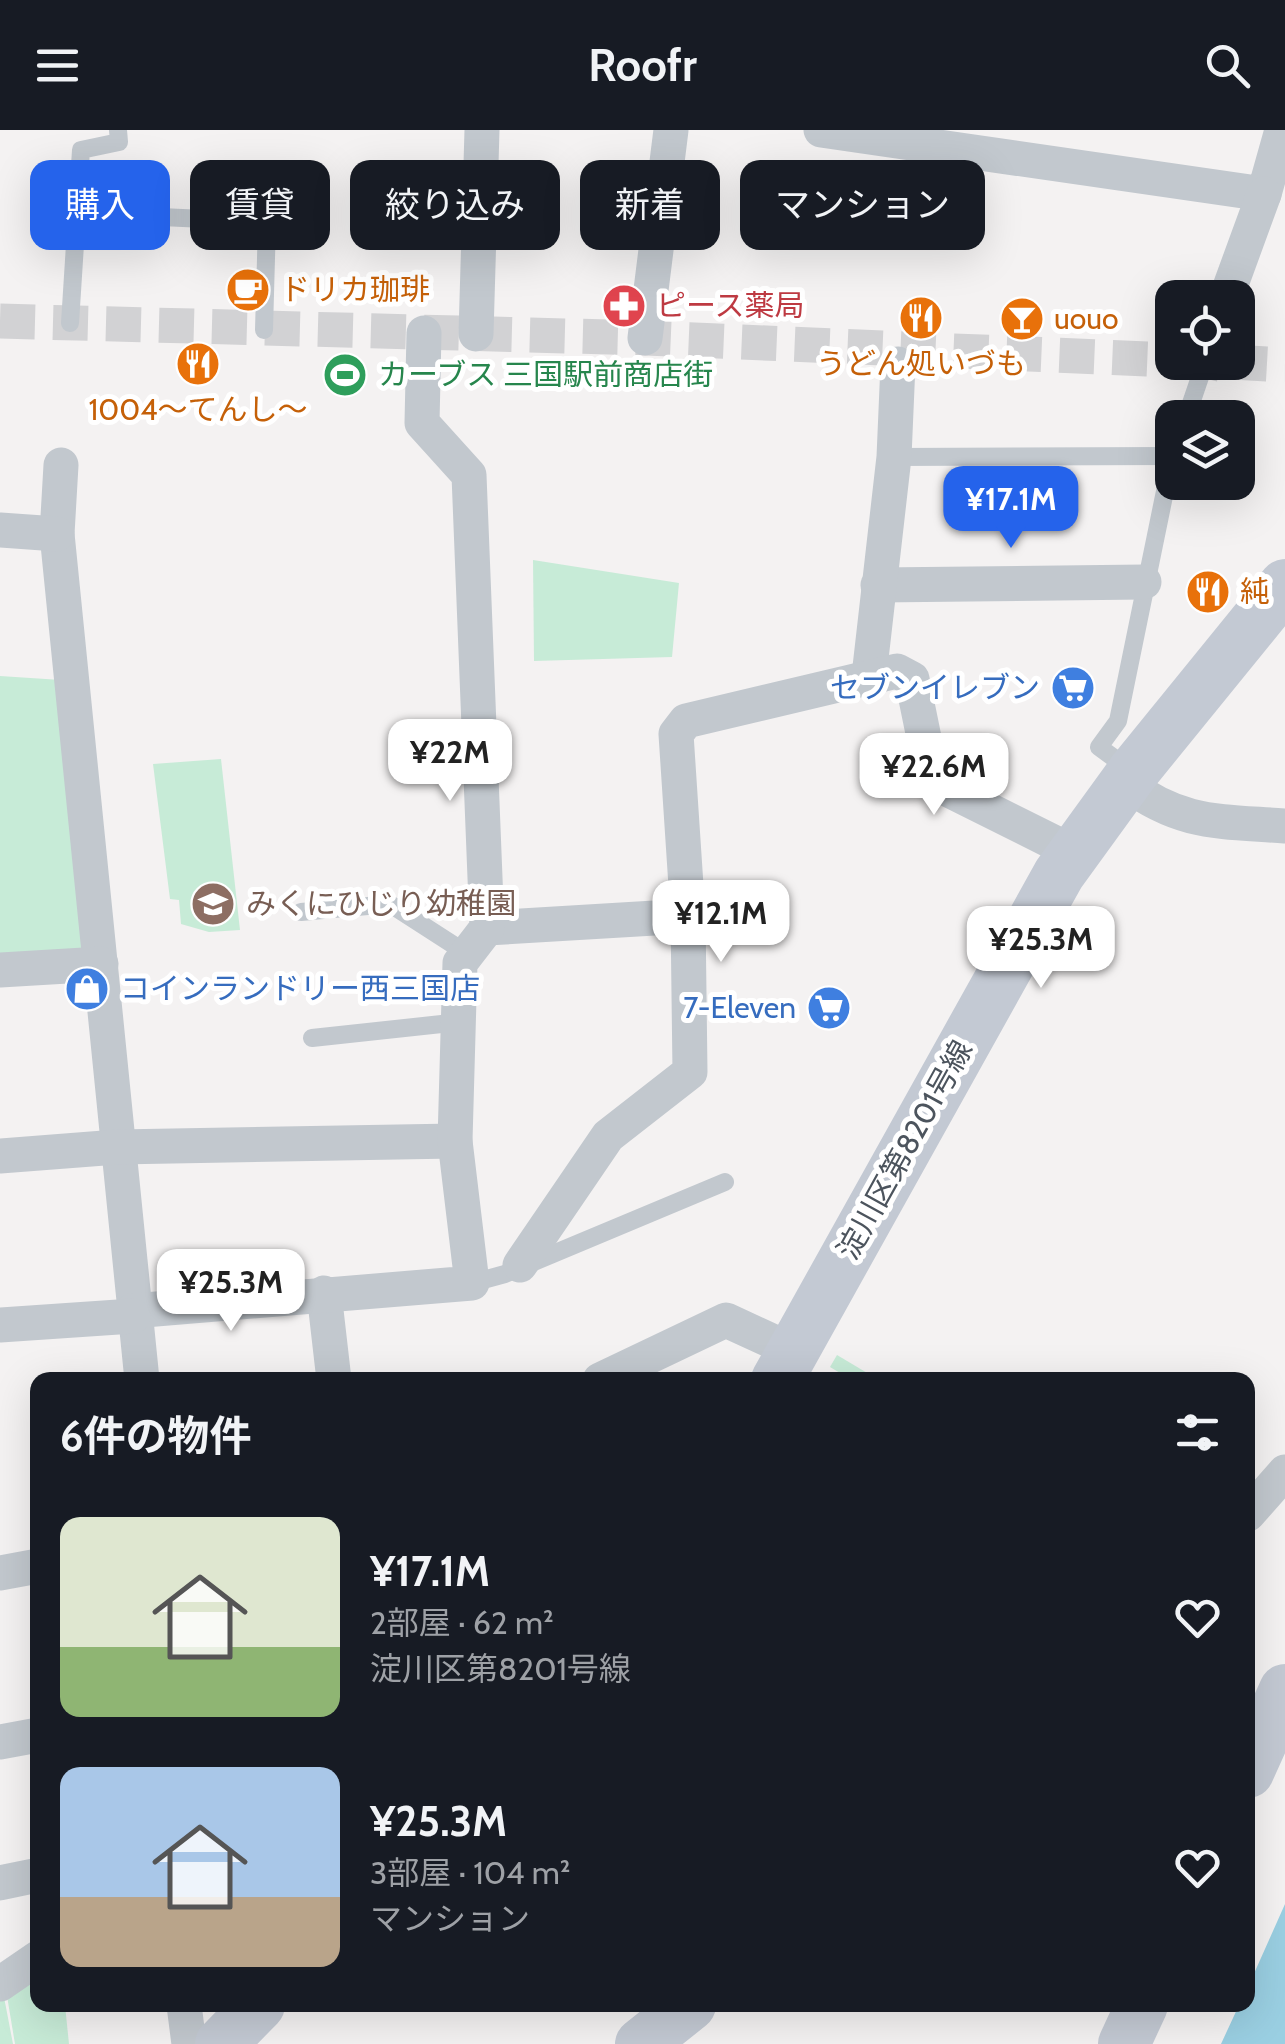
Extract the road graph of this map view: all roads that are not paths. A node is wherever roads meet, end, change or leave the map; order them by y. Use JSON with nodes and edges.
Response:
{"nodes":[{"id":1,"x":118,"y":130,"type":"edge"},
{"id":2,"x":482,"y":130,"type":"edge"},
{"id":3,"x":671,"y":130,"type":"edge"},
{"id":4,"x":821,"y":130,"type":"edge"},
{"id":5,"x":1282,"y":130,"type":"edge"},
{"id":6,"x":986,"y":142,"type":"edge"},
{"id":7,"x":81,"y":160,"type":"edge"},
{"id":8,"x":1264,"y":194,"type":"junction"},
{"id":9,"x":170,"y":217,"type":"edge"},
{"id":10,"x":75,"y":250,"type":"edge"},
{"id":11,"x":1233,"y":280,"type":"edge"},
{"id":12,"x":70,"y":324,"type":"dead end"},
{"id":13,"x":264,"y":330,"type":"dead end"},
{"id":14,"x":424,"y":333,"type":"dead end"},
{"id":15,"x":476,"y":334,"type":"dead end"},
{"id":16,"x":645,"y":338,"type":"dead end"},
{"id":17,"x":898,"y":364,"type":"dead end"},
{"id":18,"x":894,"y":457,"type":"junction"},
{"id":19,"x":1155,"y":457,"type":"edge"},
{"id":20,"x":61,"y":465,"type":"dead end"},
{"id":21,"x":1162,"y":500,"type":"edge"},
{"id":22,"x":0,"y":530,"type":"edge"},
{"id":23,"x":57,"y":534,"type":"junction"},
{"id":24,"x":1144,"y":582,"type":"junction"},
{"id":25,"x":878,"y":584,"type":"junction"},
{"id":26,"x":1285,"y":585,"type":"edge"},
{"id":27,"x":869,"y":676,"type":"junction"},
{"id":28,"x":1129,"y":778,"type":"junction"},
{"id":29,"x":1285,"y":826,"type":"edge"},
{"id":30,"x":1073,"y":852,"type":"junction"},
{"id":31,"x":300,"y":912,"type":"dead end"},
{"id":32,"x":688,"y":916,"type":"junction"},
{"id":33,"x":477,"y":940,"type":"junction"},
{"id":34,"x":101,"y":964,"type":"junction"},
{"id":35,"x":0,"y":970,"type":"edge"},
{"id":36,"x":460,"y":1022,"type":"junction"},
{"id":37,"x":312,"y":1038,"type":"dead end"},
{"id":38,"x":456,"y":1141,"type":"junction"},
{"id":39,"x":117,"y":1147,"type":"junction"},
{"id":40,"x":0,"y":1156,"type":"edge"},
{"id":41,"x":725,"y":1182,"type":"dead end"},
{"id":42,"x":520,"y":1265,"type":"junction"},
{"id":43,"x":472,"y":1283,"type":"junction"},
{"id":44,"x":324,"y":1293,"type":"junction"},
{"id":45,"x":133,"y":1314,"type":"junction"},
{"id":46,"x":0,"y":1325,"type":"edge"},
{"id":47,"x":785,"y":1366,"type":"edge"},
{"id":48,"x":141,"y":1372,"type":"edge"},
{"id":49,"x":333,"y":1372,"type":"edge"},
{"id":50,"x":617,"y":1372,"type":"edge"},
{"id":51,"x":1285,"y":1472,"type":"edge"},
{"id":52,"x":1255,"y":1506,"type":"edge"},
{"id":53,"x":30,"y":1567,"type":"edge"},
{"id":54,"x":0,"y":1572,"type":"edge"},
{"id":55,"x":1285,"y":1690,"type":"edge"},
{"id":56,"x":30,"y":1737,"type":"edge"},
{"id":57,"x":0,"y":1742,"type":"edge"},
{"id":58,"x":1255,"y":1756,"type":"edge"},
{"id":59,"x":30,"y":1876,"type":"edge"},
{"id":60,"x":0,"y":1882,"type":"edge"},
{"id":61,"x":30,"y":1963,"type":"edge"},
{"id":62,"x":0,"y":1984,"type":"edge"},
{"id":63,"x":185,"y":2012,"type":"edge"},
{"id":64,"x":251,"y":2012,"type":"edge"},
{"id":65,"x":681,"y":2012,"type":"edge"},
{"id":66,"x":1139,"y":2012,"type":"edge"},
{"id":67,"x":189,"y":2044,"type":"edge"},
{"id":68,"x":221,"y":2044,"type":"edge"},
{"id":69,"x":641,"y":2044,"type":"edge"},
{"id":70,"x":1124,"y":2044,"type":"edge"}],
"edges":[{"from":1,"to":7,"type":"lane"},
{"from":2,"to":15,"type":"street"},
{"from":3,"to":16,"type":"street"},
{"from":4,"to":6,"type":"street"},
{"from":5,"to":8,"type":"street"},
{"from":6,"to":8,"type":"street"},
{"from":8,"to":11,"type":"street"},
{"from":9,"to":13,"type":"lane"},
{"from":10,"to":12,"type":"lane"},
{"from":14,"to":33,"type":"street"},
{"from":17,"to":18,"type":"street"},
{"from":18,"to":19,"type":"lane"},
{"from":18,"to":25,"type":"street"},
{"from":20,"to":23,"type":"street"},
{"from":21,"to":24,"type":"lane"},
{"from":22,"to":23,"type":"street"},
{"from":23,"to":34,"type":"street"},
{"from":24,"to":25,"type":"street"},
{"from":24,"to":28,"type":"lane"},
{"from":25,"to":27,"type":"street"},
{"from":26,"to":28,"type":"street","name":"淀川区第8201号線"},
{"from":27,"to":30,"type":"street"},
{"from":27,"to":32,"type":"street"},
{"from":28,"to":29,"type":"street"},
{"from":28,"to":30,"type":"street","name":"淀川区第8201号線"},
{"from":30,"to":47,"type":"street","name":"淀川区第8201号線"},
{"from":31,"to":33,"type":"lane"},
{"from":32,"to":33,"type":"street"},
{"from":32,"to":42,"type":"street"},
{"from":33,"to":36,"type":"street"},
{"from":34,"to":35,"type":"street"},
{"from":34,"to":39,"type":"street"},
{"from":36,"to":37,"type":"lane"},
{"from":36,"to":38,"type":"street"},
{"from":38,"to":39,"type":"street"},
{"from":38,"to":43,"type":"street"},
{"from":39,"to":40,"type":"street"},
{"from":39,"to":45,"type":"street"},
{"from":41,"to":42,"type":"lane"},
{"from":42,"to":43,"type":"lane"},
{"from":43,"to":44,"type":"street"},
{"from":44,"to":45,"type":"street"},
{"from":44,"to":49,"type":"street"},
{"from":45,"to":46,"type":"street"},
{"from":45,"to":48,"type":"street"},
{"from":47,"to":50,"type":"street"},
{"from":51,"to":52,"type":"street"},
{"from":53,"to":54,"type":"street"},
{"from":55,"to":58,"type":"street"},
{"from":56,"to":57,"type":"street"},
{"from":59,"to":60,"type":"street"},
{"from":61,"to":62,"type":"street"},
{"from":63,"to":67,"type":"street"},
{"from":64,"to":68,"type":"street"},
{"from":65,"to":69,"type":"street"},
{"from":66,"to":70,"type":"street"}]}
